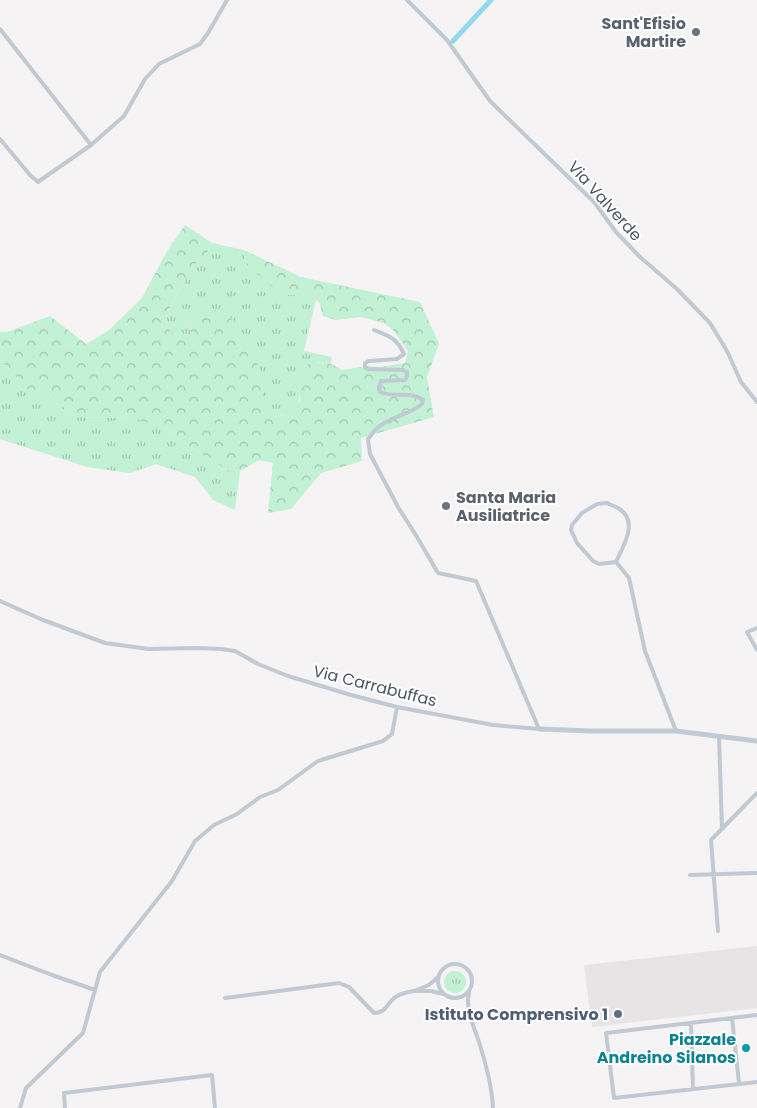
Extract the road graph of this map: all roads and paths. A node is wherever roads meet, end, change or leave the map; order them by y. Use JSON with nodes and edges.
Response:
{"nodes":[{"id":1,"x":227,"y":0,"type":"edge"},
{"id":2,"x":407,"y":0,"type":"edge"},
{"id":3,"x":0,"y":30,"type":"edge"},
{"id":4,"x":0,"y":139,"type":"edge"},
{"id":5,"x":91,"y":145,"type":"junction"},
{"id":6,"x":374,"y":330,"type":"dead end"},
{"id":7,"x":757,"y":402,"type":"edge"},
{"id":8,"x":616,"y":562,"type":"junction"},
{"id":9,"x":0,"y":601,"type":"edge"},
{"id":10,"x":757,"y":628,"type":"edge"},
{"id":11,"x":757,"y":650,"type":"edge"},
{"id":12,"x":397,"y":706,"type":"junction"},
{"id":13,"x":539,"y":729,"type":"junction"},
{"id":14,"x":676,"y":731,"type":"junction"},
{"id":15,"x":719,"y":736,"type":"junction"},
{"id":16,"x":757,"y":741,"type":"edge"},
{"id":17,"x":757,"y":794,"type":"edge"},
{"id":18,"x":722,"y":829,"type":"junction"},
{"id":19,"x":757,"y":873,"type":"edge"},
{"id":20,"x":713,"y":874,"type":"junction"},
{"id":21,"x":690,"y":875,"type":"dead end"},
{"id":22,"x":718,"y":931,"type":"dead end"},
{"id":23,"x":0,"y":955,"type":"edge"},
{"id":24,"x":439,"y":975,"type":"junction"},
{"id":25,"x":95,"y":990,"type":"junction"},
{"id":26,"x":414,"y":990,"type":"junction"},
{"id":27,"x":469,"y":992,"type":"junction"},
{"id":28,"x":445,"y":995,"type":"junction"},
{"id":29,"x":225,"y":998,"type":"dead end"},
{"id":30,"x":459,"y":998,"type":"junction"},
{"id":31,"x":467,"y":1003,"type":"junction"},
{"id":32,"x":757,"y":1015,"type":"edge"},
{"id":33,"x":732,"y":1018,"type":"junction"},
{"id":34,"x":691,"y":1023,"type":"junction"},
{"id":35,"x":757,"y":1082,"type":"edge"},
{"id":36,"x":739,"y":1083,"type":"junction"},
{"id":37,"x":693,"y":1089,"type":"junction"},
{"id":38,"x":20,"y":1108,"type":"edge"},
{"id":39,"x":66,"y":1108,"type":"edge"},
{"id":40,"x":215,"y":1108,"type":"edge"},
{"id":41,"x":493,"y":1108,"type":"edge"}],
"edges":[{"from":1,"to":5,"type":"street"},
{"from":2,"to":7,"type":"street","name":"Via Valverde"},
{"from":3,"to":5,"type":"street"},
{"from":4,"to":5,"type":"street"},
{"from":6,"to":13,"type":"street"},
{"from":8,"to":8,"type":"street"},
{"from":8,"to":14,"type":"street"},
{"from":9,"to":12,"type":"street","name":"Via Carrabuffas"},
{"from":10,"to":11,"type":"street"},
{"from":12,"to":13,"type":"street","name":"Via Carrabuffas"},
{"from":12,"to":25,"type":"street"},
{"from":13,"to":14,"type":"street","name":"Via Carrabuffas"},
{"from":14,"to":15,"type":"street","name":"Via Carrabuffas"},
{"from":15,"to":16,"type":"street","name":"Via Carrabuffas"},
{"from":15,"to":18,"type":"street"},
{"from":17,"to":18,"type":"street"},
{"from":18,"to":20,"type":"street"},
{"from":19,"to":20,"type":"street"},
{"from":20,"to":21,"type":"street"},
{"from":20,"to":22,"type":"street"},
{"from":23,"to":25,"type":"street"},
{"from":24,"to":26,"type":"street"},
{"from":24,"to":27,"type":"street"},
{"from":24,"to":28,"type":"street"},
{"from":25,"to":38,"type":"street"},
{"from":26,"to":28,"type":"street"},
{"from":26,"to":29,"type":"street"},
{"from":27,"to":30,"type":"street"},
{"from":27,"to":31,"type":"street"},
{"from":28,"to":30,"type":"street"},
{"from":30,"to":31,"type":"street"},
{"from":31,"to":41,"type":"street"},
{"from":32,"to":33,"type":"street"},
{"from":33,"to":34,"type":"street"},
{"from":33,"to":36,"type":"street"},
{"from":34,"to":37,"type":"street"},
{"from":34,"to":37,"type":"street"},
{"from":35,"to":36,"type":"street"},
{"from":36,"to":37,"type":"street"},
{"from":39,"to":40,"type":"street"}]}
